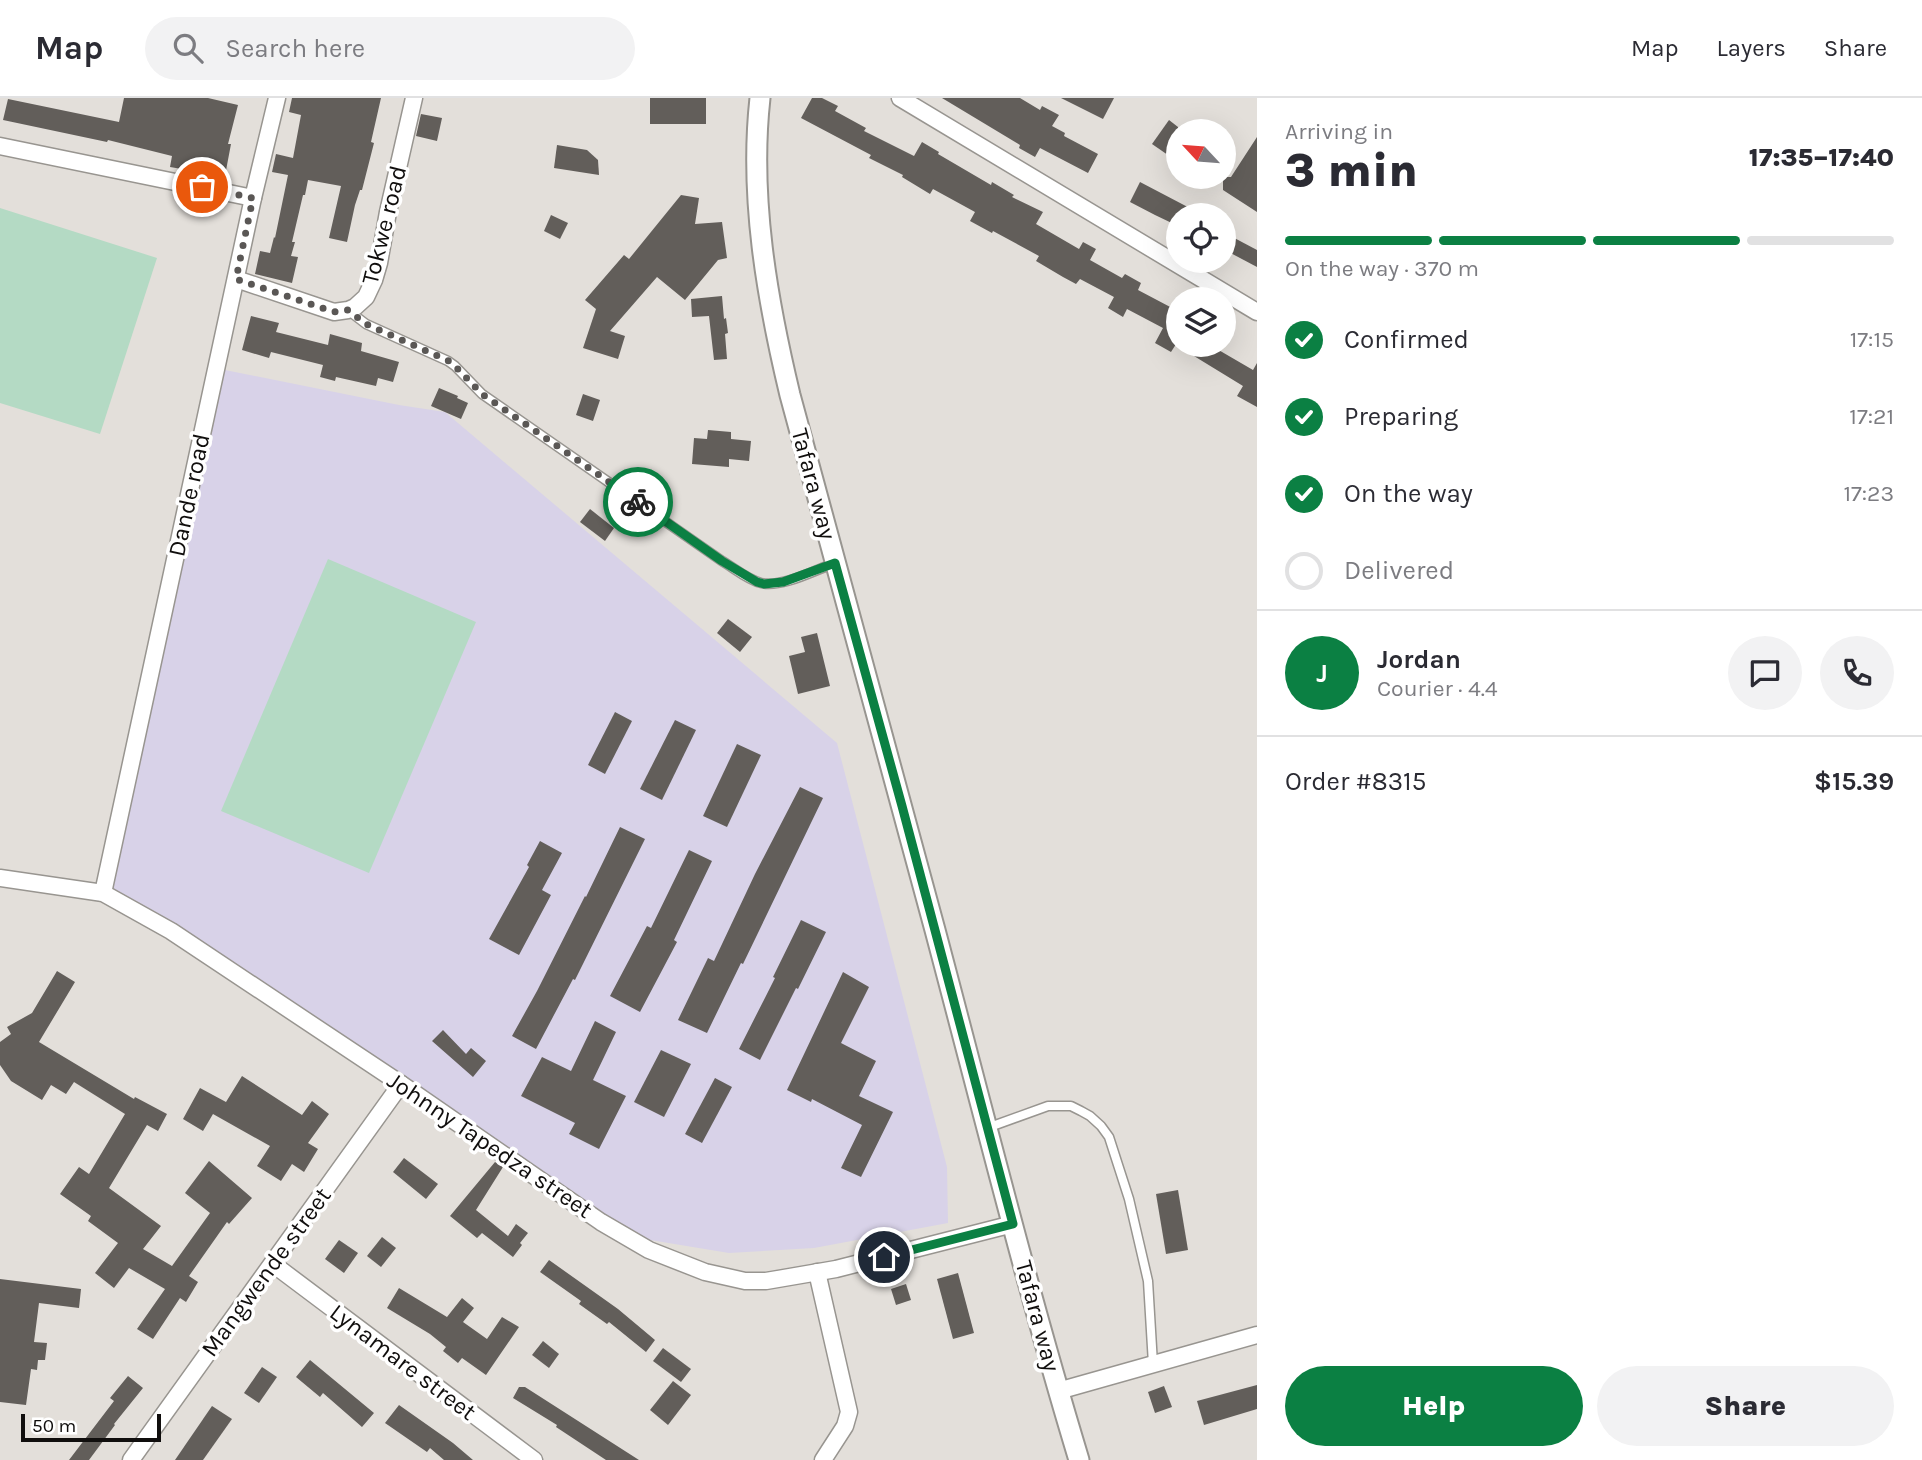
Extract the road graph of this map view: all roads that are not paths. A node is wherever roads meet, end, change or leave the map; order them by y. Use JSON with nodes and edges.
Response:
{"nodes":[{"id":1,"x":277,"y":98,"type":"edge"},
{"id":2,"x":414,"y":98,"type":"edge"},
{"id":3,"x":760,"y":98,"type":"edge"},
{"id":4,"x":900,"y":98,"type":"edge"},
{"id":5,"x":0,"y":146,"type":"edge"},
{"id":6,"x":253,"y":198,"type":"junction"},
{"id":7,"x":236,"y":279,"type":"junction"},
{"id":8,"x":348,"y":310,"type":"junction"},
{"id":9,"x":1257,"y":312,"type":"edge"},
{"id":10,"x":835,"y":563,"type":"junction"},
{"id":11,"x":0,"y":878,"type":"edge"},
{"id":12,"x":103,"y":893,"type":"junction"},
{"id":13,"x":401,"y":1084,"type":"junction"},
{"id":14,"x":987,"y":1128,"type":"junction"},
{"id":15,"x":1013,"y":1224,"type":"junction"},
{"id":16,"x":273,"y":1264,"type":"junction"},
{"id":17,"x":817,"y":1272,"type":"junction"},
{"id":18,"x":1257,"y":1335,"type":"edge"},
{"id":19,"x":1153,"y":1364,"type":"junction"},
{"id":20,"x":1058,"y":1391,"type":"junction"},
{"id":21,"x":131,"y":1460,"type":"edge"},
{"id":22,"x":534,"y":1460,"type":"edge"},
{"id":23,"x":823,"y":1460,"type":"edge"},
{"id":24,"x":1079,"y":1460,"type":"edge"}],
"edges":[{"from":1,"to":6,"type":"street","name":"Dande road"},
{"from":2,"to":8,"type":"street","name":"Tokwe road"},
{"from":3,"to":10,"type":"street","name":"Tafara way"},
{"from":4,"to":9,"type":"street"},
{"from":5,"to":6,"type":"street"},
{"from":6,"to":7,"type":"street","name":"Dande road"},
{"from":7,"to":8,"type":"street","name":"Tokwe road"},
{"from":7,"to":12,"type":"street","name":"Dande road"},
{"from":8,"to":10,"type":"lane"},
{"from":10,"to":14,"type":"street","name":"Tafara way"},
{"from":11,"to":12,"type":"street","name":"Johnny Tapedza street"},
{"from":12,"to":13,"type":"street","name":"Johnny Tapedza street"},
{"from":13,"to":16,"type":"street","name":"Mangwende street"},
{"from":13,"to":17,"type":"street","name":"Johnny Tapedza street"},
{"from":14,"to":15,"type":"street","name":"Tafara way"},
{"from":14,"to":19,"type":"lane"},
{"from":15,"to":17,"type":"street","name":"Johnny Tapedza street"},
{"from":15,"to":20,"type":"street","name":"Tafara way"},
{"from":16,"to":21,"type":"street","name":"Mangwende street"},
{"from":16,"to":22,"type":"street","name":"Lynamare street"},
{"from":17,"to":23,"type":"street"},
{"from":18,"to":19,"type":"street"},
{"from":19,"to":20,"type":"street"},
{"from":20,"to":24,"type":"street","name":"Tafara way"}]}
